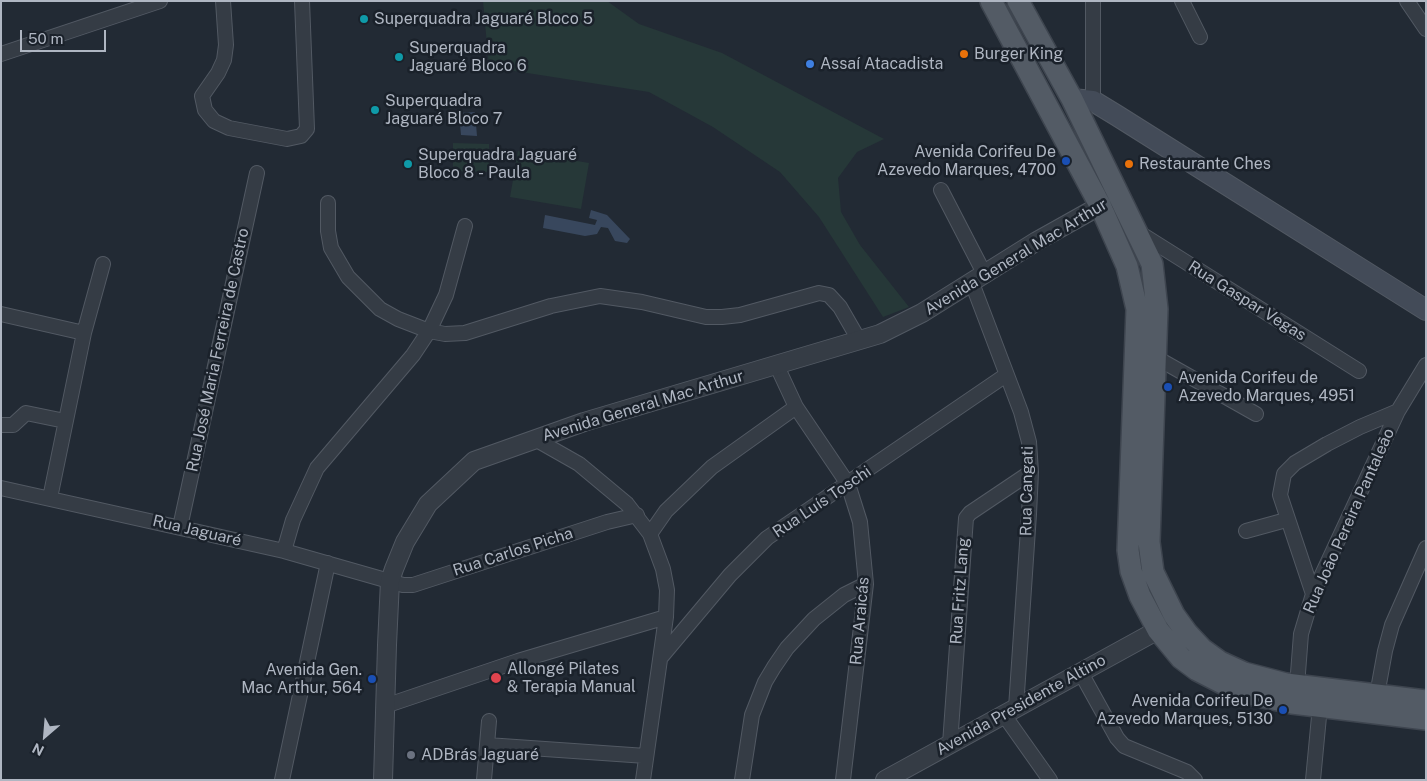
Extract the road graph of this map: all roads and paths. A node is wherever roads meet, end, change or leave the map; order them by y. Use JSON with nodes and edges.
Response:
{"nodes":[{"id":1,"x":160,"y":1,"type":"edge"},
{"id":2,"x":223,"y":1,"type":"edge"},
{"id":3,"x":302,"y":1,"type":"edge"},
{"id":4,"x":992,"y":1,"type":"edge"},
{"id":5,"x":1018,"y":1,"type":"edge"},
{"id":6,"x":1093,"y":1,"type":"edge"},
{"id":7,"x":1182,"y":1,"type":"edge"},
{"id":8,"x":1407,"y":1,"type":"edge"},
{"id":9,"x":1426,"y":29,"type":"edge"},
{"id":10,"x":1200,"y":37,"type":"dead end"},
{"id":11,"x":1,"y":54,"type":"edge"},
{"id":12,"x":1082,"y":105,"type":"junction"},
{"id":13,"x":1051,"y":112,"type":"junction"},
{"id":14,"x":257,"y":173,"type":"dead end"},
{"id":15,"x":941,"y":190,"type":"dead end"},
{"id":16,"x":1120,"y":195,"type":"junction"},
{"id":17,"x":328,"y":203,"type":"dead end"},
{"id":18,"x":1100,"y":205,"type":"junction"},
{"id":19,"x":465,"y":226,"type":"dead end"},
{"id":20,"x":1135,"y":230,"type":"junction"},
{"id":21,"x":103,"y":264,"type":"dead end"},
{"id":22,"x":978,"y":279,"type":"junction"},
{"id":23,"x":1426,"y":310,"type":"edge"},
{"id":24,"x":1,"y":314,"type":"edge"},
{"id":25,"x":429,"y":331,"type":"junction"},
{"id":26,"x":84,"y":333,"type":"junction"},
{"id":27,"x":859,"y":340,"type":"junction"},
{"id":28,"x":1156,"y":357,"type":"junction"},
{"id":29,"x":776,"y":364,"type":"junction"},
{"id":30,"x":1426,"y":365,"type":"edge"},
{"id":31,"x":1359,"y":372,"type":"dead end"},
{"id":32,"x":1006,"y":375,"type":"junction"},
{"id":33,"x":796,"y":407,"type":"junction"},
{"id":34,"x":1398,"y":412,"type":"junction"},
{"id":35,"x":1256,"y":414,"type":"dead end"},
{"id":36,"x":65,"y":421,"type":"junction"},
{"id":37,"x":1,"y":425,"type":"edge"},
{"id":38,"x":535,"y":440,"type":"junction"},
{"id":39,"x":1031,"y":472,"type":"junction"},
{"id":40,"x":848,"y":484,"type":"junction"},
{"id":41,"x":1,"y":488,"type":"edge"},
{"id":42,"x":50,"y":498,"type":"junction"},
{"id":43,"x":637,"y":515,"type":"junction"},
{"id":44,"x":1286,"y":520,"type":"junction"},
{"id":45,"x":180,"y":527,"type":"junction"},
{"id":46,"x":1246,"y":532,"type":"dead end"},
{"id":47,"x":650,"y":534,"type":"junction"},
{"id":48,"x":1426,"y":548,"type":"edge"},
{"id":49,"x":284,"y":551,"type":"junction"},
{"id":50,"x":328,"y":563,"type":"junction"},
{"id":51,"x":390,"y":581,"type":"junction"},
{"id":52,"x":866,"y":584,"type":"junction"},
{"id":53,"x":1313,"y":594,"type":"junction"},
{"id":54,"x":666,"y":617,"type":"junction"},
{"id":55,"x":1158,"y":630,"type":"junction"},
{"id":56,"x":662,"y":656,"type":"junction"},
{"id":57,"x":1081,"y":673,"type":"junction"},
{"id":58,"x":1297,"y":686,"type":"junction"},
{"id":59,"x":1377,"y":695,"type":"junction"},
{"id":60,"x":1426,"y":701,"type":"edge"},
{"id":61,"x":385,"y":706,"type":"junction"},
{"id":62,"x":1320,"y":706,"type":"junction"},
{"id":63,"x":1010,"y":711,"type":"junction"},
{"id":64,"x":1426,"y":719,"type":"edge"},
{"id":65,"x":489,"y":721,"type":"dead end"},
{"id":66,"x":950,"y":744,"type":"junction"},
{"id":67,"x":487,"y":745,"type":"junction"},
{"id":68,"x":646,"y":756,"type":"junction"},
{"id":69,"x":282,"y":780,"type":"edge"},
{"id":70,"x":383,"y":780,"type":"edge"},
{"id":71,"x":484,"y":780,"type":"edge"},
{"id":72,"x":643,"y":780,"type":"edge"},
{"id":73,"x":742,"y":780,"type":"edge"},
{"id":74,"x":843,"y":780,"type":"edge"},
{"id":75,"x":885,"y":780,"type":"edge"},
{"id":76,"x":1050,"y":780,"type":"edge"},
{"id":77,"x":1195,"y":780,"type":"edge"},
{"id":78,"x":1313,"y":780,"type":"edge"}],
"edges":[{"from":1,"to":11,"type":"street"},
{"from":2,"to":3,"type":"street"},
{"from":4,"to":13,"type":"main road"},
{"from":5,"to":12,"type":"main road"},
{"from":6,"to":12,"type":"street"},
{"from":7,"to":10,"type":"street"},
{"from":8,"to":9,"type":"street"},
{"from":12,"to":13,"type":"main road"},
{"from":12,"to":16,"type":"main road"},
{"from":12,"to":23,"type":"main road"},
{"from":13,"to":18,"type":"main road"},
{"from":14,"to":45,"type":"street","name":"Rua José Maria Ferreira de Castro"},
{"from":15,"to":22,"type":"street","name":"Rua Cangati"},
{"from":16,"to":18,"type":"street","name":"Avenida General Mac Arthur"},
{"from":16,"to":20,"type":"main road"},
{"from":17,"to":25,"type":"street"},
{"from":18,"to":22,"type":"street","name":"Avenida General Mac Arthur"},
{"from":18,"to":55,"type":"main road"},
{"from":19,"to":25,"type":"street"},
{"from":20,"to":28,"type":"main road"},
{"from":20,"to":31,"type":"street","name":"Rua Gaspar Vegas"},
{"from":21,"to":26,"type":"street"},
{"from":22,"to":27,"type":"street","name":"Avenida General Mac Arthur"},
{"from":22,"to":32,"type":"street","name":"Rua Cangati"},
{"from":24,"to":26,"type":"street"},
{"from":25,"to":27,"type":"street"},
{"from":25,"to":49,"type":"street"},
{"from":26,"to":36,"type":"street"},
{"from":27,"to":29,"type":"street","name":"Avenida General Mac Arthur"},
{"from":28,"to":35,"type":"street"},
{"from":28,"to":58,"type":"main road"},
{"from":29,"to":33,"type":"street","name":"Rua Araicás"},
{"from":29,"to":38,"type":"street","name":"Avenida General Mac Arthur"},
{"from":30,"to":34,"type":"street","name":"Rua João Pereira Pantaleão"},
{"from":32,"to":39,"type":"street","name":"Rua Cangati"},
{"from":32,"to":40,"type":"street","name":"Rua Luís Toschi"},
{"from":33,"to":40,"type":"street","name":"Rua Araicás"},
{"from":33,"to":47,"type":"street"},
{"from":34,"to":44,"type":"street"},
{"from":34,"to":53,"type":"street","name":"Rua João Pereira Pantaleão"},
{"from":36,"to":37,"type":"street"},
{"from":36,"to":42,"type":"street"},
{"from":38,"to":43,"type":"street"},
{"from":38,"to":51,"type":"street","name":"Avenida General Mac Arthur"},
{"from":39,"to":63,"type":"street","name":"Rua Cangati"},
{"from":39,"to":66,"type":"street","name":"Rua Fritz Lang"},
{"from":40,"to":52,"type":"street","name":"Rua Araicás"},
{"from":40,"to":56,"type":"street","name":"Rua Luís Toschi"},
{"from":41,"to":42,"type":"street","name":"Rua Jaguaré"},
{"from":42,"to":45,"type":"street","name":"Rua Jaguaré"},
{"from":43,"to":47,"type":"street"},
{"from":43,"to":51,"type":"street","name":"Rua Carlos Picha"},
{"from":44,"to":46,"type":"street"},
{"from":44,"to":53,"type":"street"},
{"from":45,"to":49,"type":"street","name":"Rua Jaguaré"},
{"from":47,"to":54,"type":"street"},
{"from":48,"to":59,"type":"street"},
{"from":49,"to":50,"type":"street","name":"Rua Jaguaré"},
{"from":50,"to":51,"type":"street","name":"Rua Jaguaré"},
{"from":50,"to":69,"type":"street"},
{"from":51,"to":61,"type":"street","name":"Avenida General Mac Arthur"},
{"from":52,"to":73,"type":"street"},
{"from":52,"to":74,"type":"street","name":"Rua Araicás"},
{"from":53,"to":58,"type":"street","name":"Rua João Pereira Pantaleão"},
{"from":54,"to":56,"type":"street"},
{"from":54,"to":61,"type":"street"},
{"from":55,"to":57,"type":"street","name":"Avenida Presidente Altino"},
{"from":55,"to":62,"type":"main road"},
{"from":56,"to":68,"type":"street"},
{"from":57,"to":63,"type":"street","name":"Avenida Presidente Altino"},
{"from":57,"to":77,"type":"street"},
{"from":58,"to":59,"type":"main road"},
{"from":59,"to":60,"type":"main road"},
{"from":61,"to":70,"type":"street","name":"Avenida General Mac Arthur"},
{"from":62,"to":64,"type":"main road"},
{"from":62,"to":78,"type":"street"},
{"from":63,"to":66,"type":"street","name":"Avenida Presidente Altino"},
{"from":63,"to":76,"type":"street"},
{"from":65,"to":67,"type":"street"},
{"from":66,"to":75,"type":"street","name":"Avenida Presidente Altino"},
{"from":67,"to":68,"type":"street"},
{"from":67,"to":71,"type":"street"},
{"from":68,"to":72,"type":"street"}]}
